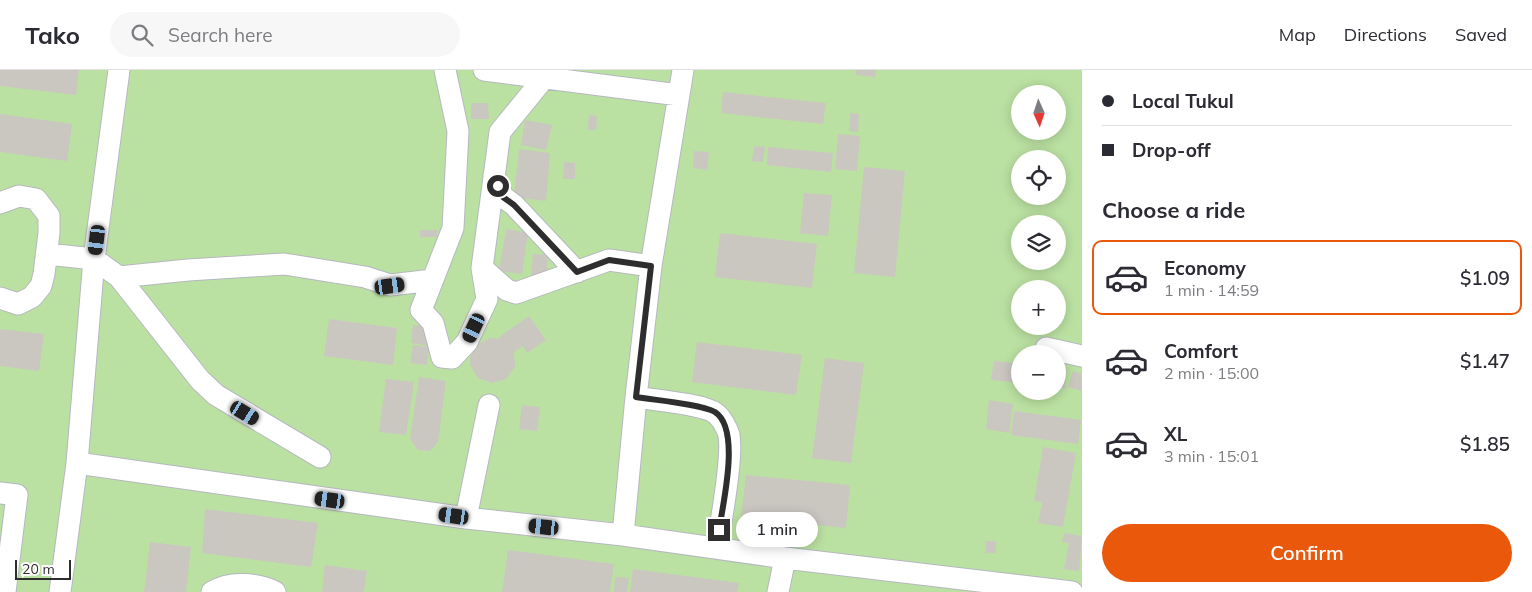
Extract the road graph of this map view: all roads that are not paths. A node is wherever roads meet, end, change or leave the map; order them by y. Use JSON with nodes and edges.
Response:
{"nodes":[{"id":1,"x":119,"y":70,"type":"edge"},
{"id":2,"x":445,"y":70,"type":"edge"},
{"id":3,"x":484,"y":70,"type":"edge"},
{"id":4,"x":683,"y":70,"type":"edge"},
{"id":5,"x":544,"y":78,"type":"junction"},
{"id":6,"x":679,"y":95,"type":"junction"},
{"id":7,"x":494,"y":174,"type":"junction"},
{"id":8,"x":0,"y":204,"type":"edge"},
{"id":9,"x":47,"y":254,"type":"junction"},
{"id":10,"x":94,"y":259,"type":"junction"},
{"id":11,"x":651,"y":266,"type":"junction"},
{"id":12,"x":482,"y":268,"type":"junction"},
{"id":13,"x":577,"y":272,"type":"junction"},
{"id":14,"x":119,"y":277,"type":"junction"},
{"id":15,"x":432,"y":280,"type":"junction"},
{"id":16,"x":0,"y":298,"type":"edge"},
{"id":17,"x":1066,"y":352,"type":"edge"},
{"id":18,"x":1082,"y":356,"type":"edge"},
{"id":19,"x":636,"y":397,"type":"junction"},
{"id":20,"x":489,"y":405,"type":"dead end"},
{"id":21,"x":320,"y":457,"type":"dead end"},
{"id":22,"x":77,"y":464,"type":"junction"},
{"id":23,"x":0,"y":493,"type":"edge"},
{"id":24,"x":466,"y":518,"type":"junction"},
{"id":25,"x":622,"y":535,"type":"junction"},
{"id":26,"x":717,"y":547,"type":"junction"},
{"id":27,"x":785,"y":558,"type":"junction"},
{"id":28,"x":927,"y":582,"type":"edge"},
{"id":29,"x":5,"y":592,"type":"edge"},
{"id":30,"x":60,"y":592,"type":"edge"},
{"id":31,"x":212,"y":592,"type":"edge"},
{"id":32,"x":275,"y":592,"type":"edge"},
{"id":33,"x":778,"y":592,"type":"edge"},
{"id":34,"x":1072,"y":592,"type":"edge"}],
"edges":[{"from":1,"to":10,"type":"street"},
{"from":2,"to":15,"type":"street"},
{"from":3,"to":5,"type":"street"},
{"from":4,"to":6,"type":"street"},
{"from":5,"to":6,"type":"street"},
{"from":5,"to":7,"type":"street"},
{"from":6,"to":11,"type":"street"},
{"from":7,"to":12,"type":"street"},
{"from":7,"to":13,"type":"street"},
{"from":8,"to":9,"type":"street"},
{"from":9,"to":10,"type":"street"},
{"from":9,"to":16,"type":"street"},
{"from":10,"to":14,"type":"street"},
{"from":10,"to":22,"type":"street"},
{"from":11,"to":13,"type":"street"},
{"from":11,"to":19,"type":"street"},
{"from":12,"to":13,"type":"street"},
{"from":12,"to":15,"type":"street"},
{"from":14,"to":15,"type":"street"},
{"from":14,"to":21,"type":"street"},
{"from":17,"to":18,"type":"street"},
{"from":19,"to":25,"type":"street"},
{"from":19,"to":26,"type":"street"},
{"from":20,"to":24,"type":"street"},
{"from":22,"to":24,"type":"street"},
{"from":22,"to":30,"type":"street"},
{"from":23,"to":29,"type":"street"},
{"from":24,"to":25,"type":"street"},
{"from":25,"to":26,"type":"street"},
{"from":26,"to":27,"type":"street"},
{"from":27,"to":28,"type":"street"},
{"from":27,"to":33,"type":"street"},
{"from":28,"to":34,"type":"street"},
{"from":31,"to":32,"type":"street"}]}
